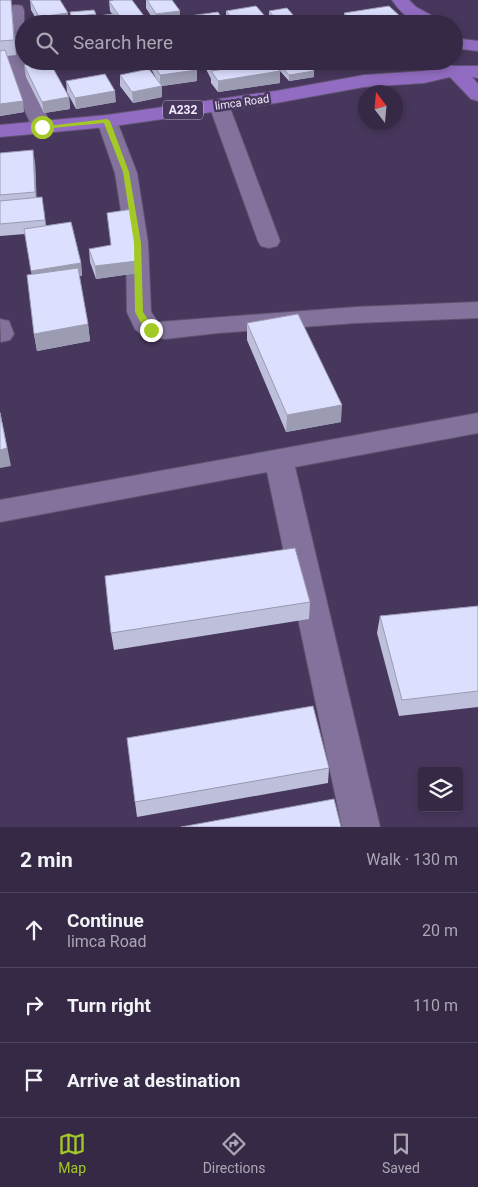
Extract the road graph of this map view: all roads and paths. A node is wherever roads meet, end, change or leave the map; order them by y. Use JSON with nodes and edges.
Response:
{"nodes":[{"id":1,"x":16,"y":10,"type":"dead end"},
{"id":2,"x":16,"y":15,"type":"edge"},
{"id":3,"x":16,"y":70,"type":"edge"},
{"id":4,"x":391,"y":70,"type":"edge"},
{"id":5,"x":449,"y":70,"type":"edge"},
{"id":6,"x":453,"y":72,"type":"junction"},
{"id":7,"x":478,"y":72,"type":"edge"},
{"id":8,"x":364,"y":81,"type":"junction"},
{"id":9,"x":478,"y":95,"type":"edge"},
{"id":10,"x":219,"y":105,"type":"junction"},
{"id":11,"x":107,"y":121,"type":"junction"},
{"id":12,"x":42,"y":127,"type":"junction"},
{"id":13,"x":0,"y":131,"type":"edge"},
{"id":14,"x":268,"y":241,"type":"dead end"},
{"id":15,"x":478,"y":310,"type":"edge"},
{"id":16,"x":478,"y":423,"type":"edge"},
{"id":17,"x":279,"y":459,"type":"junction"},
{"id":18,"x":0,"y":511,"type":"edge"},
{"id":19,"x":361,"y":827,"type":"edge"}],
"edges":[{"from":1,"to":2,"type":"street"},
{"from":3,"to":12,"type":"street"},
{"from":4,"to":8,"type":"main road","name":"limca Road","number":"A232"},
{"from":5,"to":6,"type":"main road"},
{"from":6,"to":7,"type":"main road","name":"limca Road"},
{"from":6,"to":8,"type":"main road","name":"limca Road","number":"A232"},
{"from":6,"to":9,"type":"main road"},
{"from":8,"to":10,"type":"main road","name":"limca Road","number":"A232"},
{"from":10,"to":11,"type":"main road","name":"limca Road","number":"A232"},
{"from":10,"to":14,"type":"street"},
{"from":11,"to":12,"type":"main road","name":"limca Road","number":"A232"},
{"from":11,"to":15,"type":"street"},
{"from":12,"to":13,"type":"main road","name":"limca Road","number":"A232"},
{"from":16,"to":17,"type":"street"},
{"from":17,"to":18,"type":"street"},
{"from":17,"to":19,"type":"street"}]}
